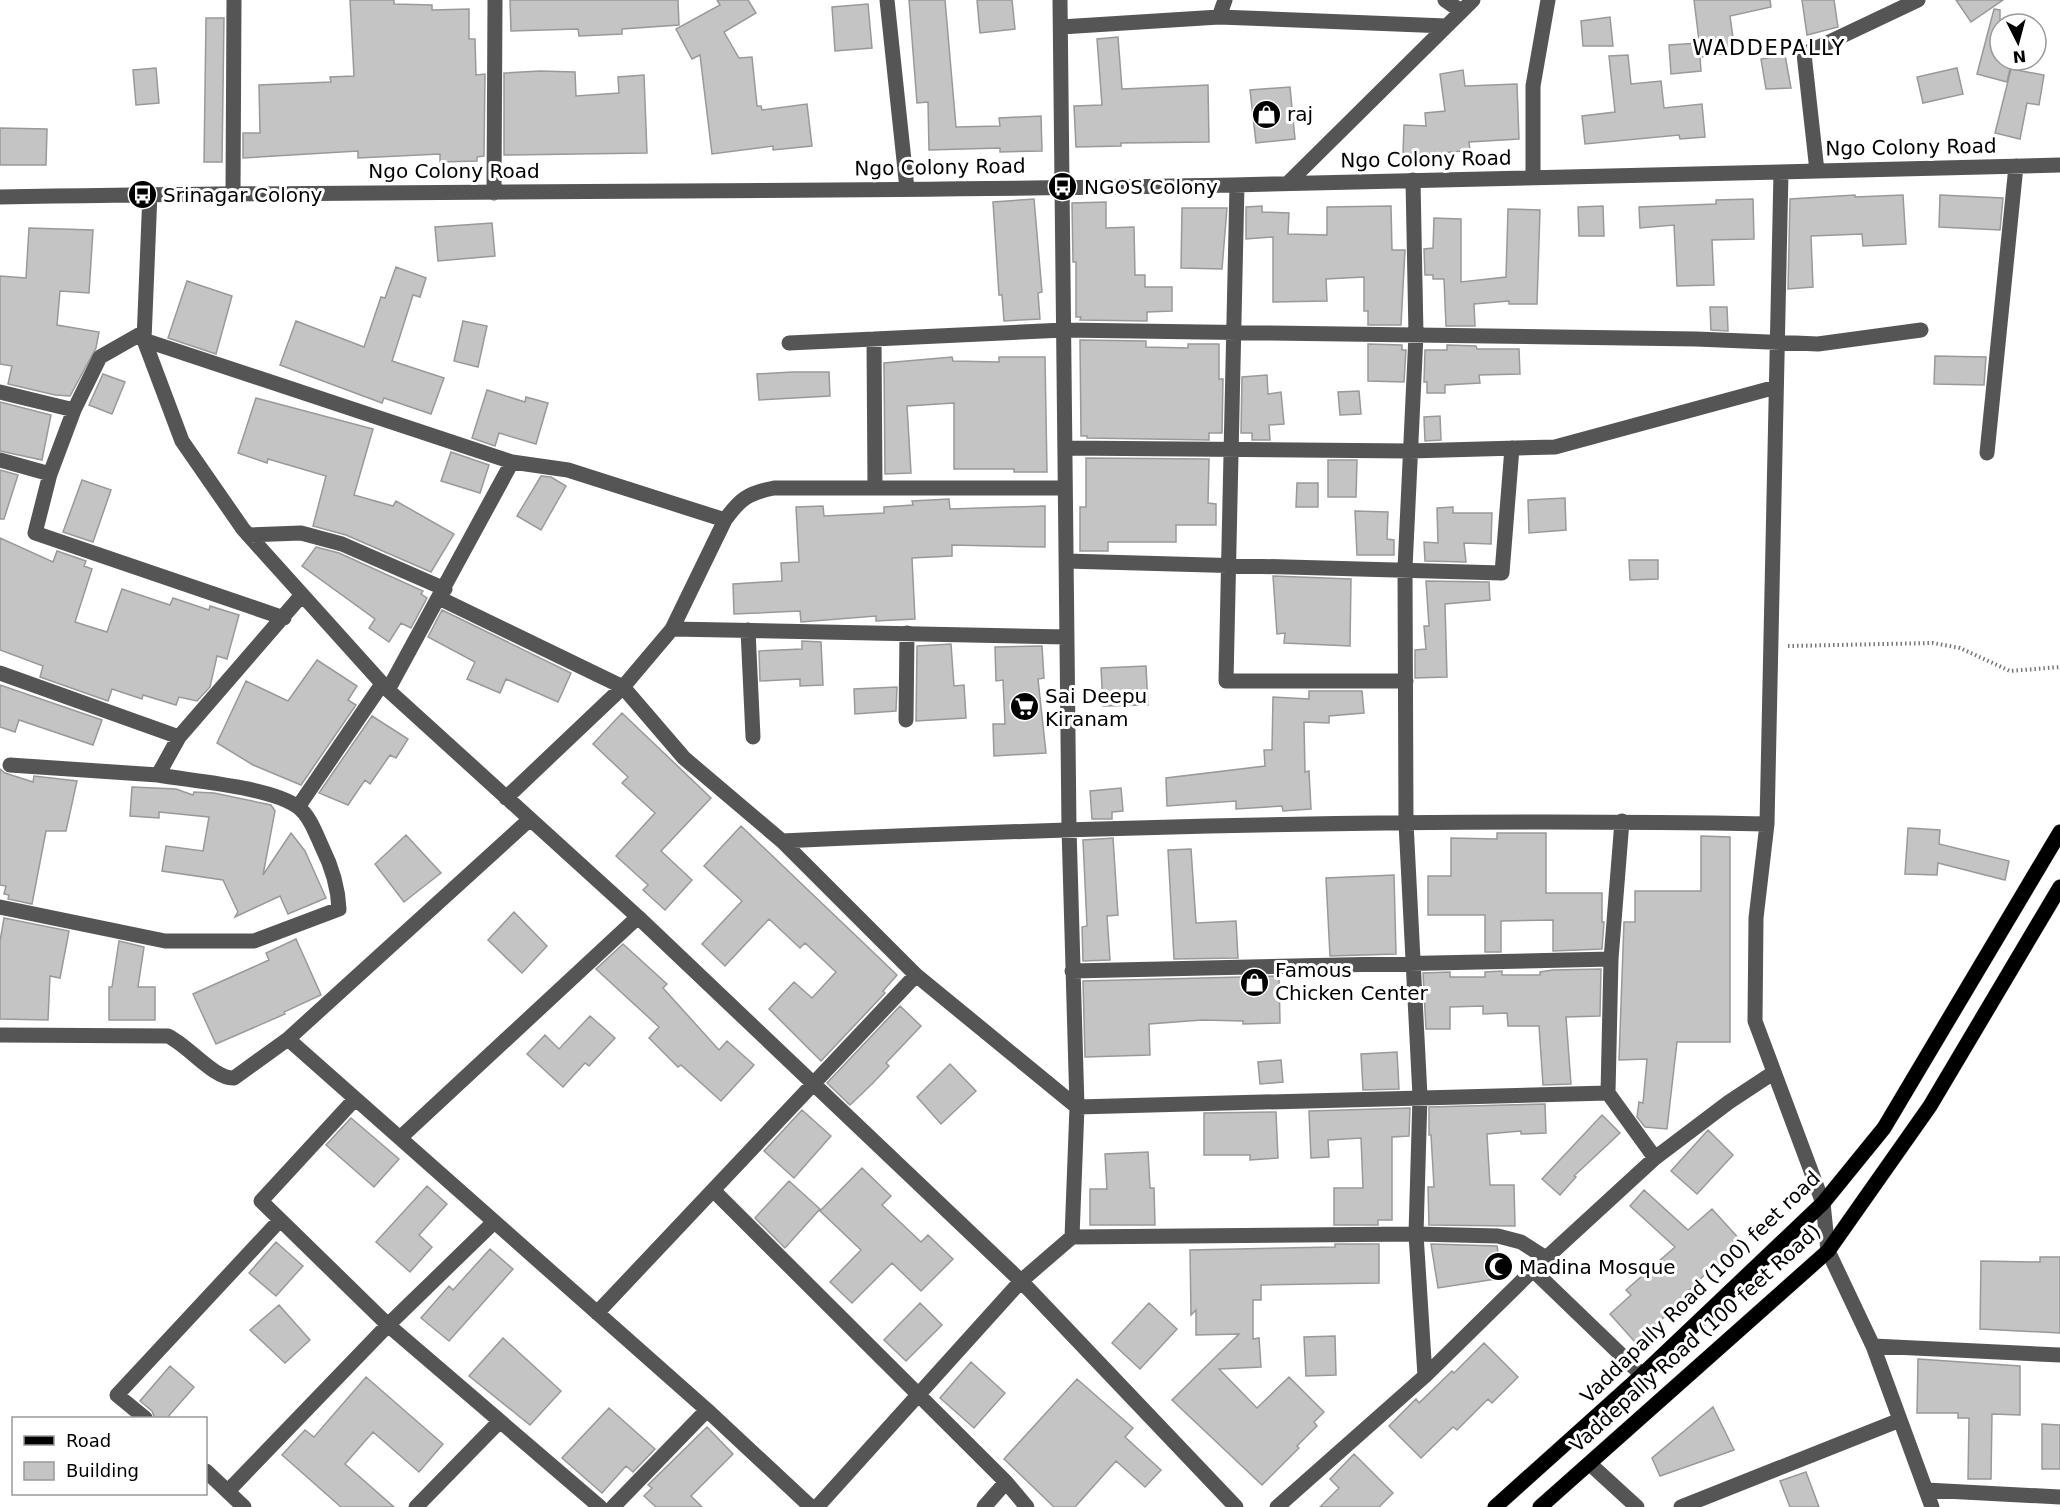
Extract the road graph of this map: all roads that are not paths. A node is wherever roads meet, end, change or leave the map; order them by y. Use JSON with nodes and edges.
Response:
{"nodes":[{"id":1,"x":234,"y":0,"type":"edge"},
{"id":2,"x":495,"y":0,"type":"edge"},
{"id":3,"x":887,"y":0,"type":"edge"},
{"id":4,"x":1060,"y":0,"type":"edge"},
{"id":5,"x":1225,"y":0,"type":"edge"},
{"id":6,"x":1445,"y":0,"type":"edge"},
{"id":7,"x":1473,"y":0,"type":"edge"},
{"id":8,"x":1548,"y":0,"type":"edge"},
{"id":9,"x":1918,"y":0,"type":"edge"},
{"id":10,"x":1461,"y":11,"type":"junction"},
{"id":11,"x":1219,"y":16,"type":"junction"},
{"id":12,"x":1446,"y":26,"type":"junction"},
{"id":13,"x":1061,"y":27,"type":"junction"},
{"id":14,"x":2060,"y":165,"type":"edge"},
{"id":15,"x":2016,"y":166,"type":"junction"},
{"id":16,"x":1817,"y":171,"type":"junction"},
{"id":17,"x":1781,"y":172,"type":"junction"},
{"id":18,"x":1533,"y":178,"type":"junction"},
{"id":19,"x":1413,"y":180,"type":"junction"},
{"id":20,"x":1288,"y":183,"type":"junction"},
{"id":21,"x":1237,"y":185,"type":"junction"},
{"id":22,"x":1063,"y":187,"type":"junction"},
{"id":23,"x":906,"y":189,"type":"junction"},
{"id":24,"x":150,"y":193,"type":"junction"},
{"id":25,"x":232,"y":193,"type":"junction"},
{"id":26,"x":494,"y":193,"type":"junction"},
{"id":27,"x":0,"y":197,"type":"edge"},
{"id":28,"x":1064,"y":330,"type":"junction"},
{"id":29,"x":1921,"y":330,"type":"dead end"},
{"id":30,"x":1234,"y":333,"type":"junction"},
{"id":31,"x":1416,"y":335,"type":"junction"},
{"id":32,"x":144,"y":336,"type":"junction"},
{"id":33,"x":874,"y":339,"type":"junction"},
{"id":34,"x":789,"y":343,"type":"dead end"},
{"id":35,"x":1777,"y":344,"type":"junction"},
{"id":36,"x":1776,"y":387,"type":"junction"},
{"id":37,"x":0,"y":392,"type":"edge"},
{"id":38,"x":74,"y":410,"type":"junction"},
{"id":39,"x":1065,"y":448,"type":"junction"},
{"id":40,"x":1512,"y":448,"type":"junction"},
{"id":41,"x":1231,"y":449,"type":"junction"},
{"id":42,"x":1410,"y":451,"type":"junction"},
{"id":43,"x":1987,"y":453,"type":"dead end"},
{"id":44,"x":0,"y":460,"type":"edge"},
{"id":45,"x":512,"y":462,"type":"junction"},
{"id":46,"x":50,"y":474,"type":"junction"},
{"id":47,"x":875,"y":488,"type":"junction"},
{"id":48,"x":1065,"y":488,"type":"junction"},
{"id":49,"x":724,"y":520,"type":"junction"},
{"id":50,"x":249,"y":535,"type":"junction"},
{"id":51,"x":1066,"y":561,"type":"junction"},
{"id":52,"x":1228,"y":565,"type":"junction"},
{"id":53,"x":1405,"y":568,"type":"junction"},
{"id":54,"x":442,"y":594,"type":"junction"},
{"id":55,"x":301,"y":596,"type":"junction"},
{"id":56,"x":284,"y":618,"type":"junction"},
{"id":57,"x":672,"y":629,"type":"junction"},
{"id":58,"x":748,"y":630,"type":"junction"},
{"id":59,"x":907,"y":633,"type":"junction"},
{"id":60,"x":1067,"y":637,"type":"junction"},
{"id":61,"x":0,"y":673,"type":"edge"},
{"id":62,"x":1406,"y":681,"type":"junction"},
{"id":63,"x":385,"y":687,"type":"junction"},
{"id":64,"x":623,"y":687,"type":"junction"},
{"id":65,"x":906,"y":720,"type":"dead end"},
{"id":66,"x":753,"y":736,"type":"dead end"},
{"id":67,"x":179,"y":737,"type":"junction"},
{"id":68,"x":10,"y":765,"type":"dead end"},
{"id":69,"x":158,"y":775,"type":"junction"},
{"id":70,"x":506,"y":798,"type":"junction"},
{"id":71,"x":298,"y":807,"type":"junction"},
{"id":72,"x":529,"y":820,"type":"junction"},
{"id":73,"x":1622,"y":821,"type":"junction"},
{"id":74,"x":1406,"y":823,"type":"junction"},
{"id":75,"x":1767,"y":824,"type":"junction"},
{"id":76,"x":1069,"y":828,"type":"junction"},
{"id":77,"x":2060,"y":832,"type":"edge"},
{"id":78,"x":782,"y":841,"type":"junction"},
{"id":79,"x":2060,"y":887,"type":"edge"},
{"id":80,"x":0,"y":907,"type":"edge"},
{"id":81,"x":639,"y":917,"type":"junction"},
{"id":82,"x":1611,"y":959,"type":"junction"},
{"id":83,"x":1412,"y":964,"type":"junction"},
{"id":84,"x":1072,"y":971,"type":"junction"},
{"id":85,"x":916,"y":975,"type":"junction"},
{"id":86,"x":0,"y":1035,"type":"edge"},
{"id":87,"x":288,"y":1039,"type":"junction"},
{"id":88,"x":1773,"y":1073,"type":"junction"},
{"id":89,"x":812,"y":1085,"type":"junction"},
{"id":90,"x":1608,"y":1093,"type":"junction"},
{"id":91,"x":1420,"y":1096,"type":"junction"},
{"id":92,"x":355,"y":1099,"type":"junction"},
{"id":93,"x":1077,"y":1107,"type":"junction"},
{"id":94,"x":400,"y":1137,"type":"junction"},
{"id":95,"x":1655,"y":1158,"type":"junction"},
{"id":96,"x":713,"y":1190,"type":"junction"},
{"id":97,"x":1823,"y":1203,"type":"junction"},
{"id":98,"x":280,"y":1220,"type":"junction"},
{"id":99,"x":493,"y":1222,"type":"junction"},
{"id":100,"x":1416,"y":1234,"type":"junction"},
{"id":101,"x":1072,"y":1237,"type":"junction"},
{"id":102,"x":1828,"y":1251,"type":"junction"},
{"id":103,"x":1546,"y":1258,"type":"junction"},
{"id":104,"x":1533,"y":1270,"type":"junction"},
{"id":105,"x":1021,"y":1281,"type":"junction"},
{"id":106,"x":597,"y":1313,"type":"junction"},
{"id":107,"x":388,"y":1325,"type":"junction"},
{"id":108,"x":1873,"y":1346,"type":"junction"},
{"id":109,"x":2060,"y":1355,"type":"edge"},
{"id":110,"x":1642,"y":1375,"type":"junction"},
{"id":111,"x":1425,"y":1376,"type":"junction"},
{"id":112,"x":916,"y":1395,"type":"junction"},
{"id":113,"x":707,"y":1410,"type":"junction"},
{"id":114,"x":143,"y":1417,"type":"edge"},
{"id":115,"x":1900,"y":1420,"type":"junction"},
{"id":116,"x":499,"y":1422,"type":"junction"},
{"id":117,"x":1590,"y":1464,"type":"junction"},
{"id":118,"x":207,"y":1472,"type":"edge"},
{"id":119,"x":1006,"y":1482,"type":"junction"},
{"id":120,"x":1926,"y":1490,"type":"junction"},
{"id":121,"x":228,"y":1491,"type":"junction"},
{"id":122,"x":2060,"y":1497,"type":"edge"},
{"id":123,"x":244,"y":1507,"type":"edge"},
{"id":124,"x":416,"y":1507,"type":"edge"},
{"id":125,"x":600,"y":1507,"type":"edge"},
{"id":126,"x":613,"y":1507,"type":"edge"},
{"id":127,"x":811,"y":1507,"type":"edge"},
{"id":128,"x":817,"y":1507,"type":"edge"},
{"id":129,"x":984,"y":1507,"type":"edge"},
{"id":130,"x":1027,"y":1507,"type":"edge"},
{"id":131,"x":1236,"y":1507,"type":"edge"},
{"id":132,"x":1277,"y":1507,"type":"edge"},
{"id":133,"x":1495,"y":1507,"type":"edge"},
{"id":134,"x":1540,"y":1507,"type":"edge"},
{"id":135,"x":1637,"y":1507,"type":"edge"},
{"id":136,"x":1681,"y":1507,"type":"edge"},
{"id":137,"x":1932,"y":1507,"type":"edge"}],
"edges":[{"from":1,"to":25,"type":"street"},
{"from":2,"to":26,"type":"street"},
{"from":3,"to":23,"type":"street"},
{"from":4,"to":13,"type":"street"},
{"from":5,"to":11,"type":"street"},
{"from":6,"to":10,"type":"street"},
{"from":7,"to":10,"type":"street"},
{"from":8,"to":18,"type":"street"},
{"from":9,"to":16,"type":"street"},
{"from":10,"to":12,"type":"street"},
{"from":11,"to":12,"type":"street"},
{"from":11,"to":13,"type":"street"},
{"from":12,"to":20,"type":"street"},
{"from":13,"to":22,"type":"street"},
{"from":14,"to":15,"type":"street","name":"Ngo Colony Road"},
{"from":15,"to":16,"type":"street","name":"Ngo Colony Road"},
{"from":15,"to":43,"type":"street"},
{"from":16,"to":17,"type":"street","name":"Ngo Colony Road"},
{"from":17,"to":18,"type":"street","name":"Ngo Colony Road"},
{"from":17,"to":35,"type":"street"},
{"from":18,"to":19,"type":"street","name":"Ngo Colony Road"},
{"from":19,"to":20,"type":"street","name":"Ngo Colony Road"},
{"from":19,"to":31,"type":"street"},
{"from":20,"to":21,"type":"street","name":"Ngo Colony Road"},
{"from":21,"to":22,"type":"street","name":"Ngo Colony Road"},
{"from":21,"to":30,"type":"street"},
{"from":22,"to":23,"type":"street","name":"Ngo Colony Road"},
{"from":22,"to":28,"type":"street"},
{"from":23,"to":26,"type":"street","name":"Ngo Colony Road"},
{"from":24,"to":25,"type":"street","name":"Ngo Colony Road"},
{"from":24,"to":27,"type":"street","name":"Ngo Colony Road"},
{"from":24,"to":32,"type":"street"},
{"from":25,"to":26,"type":"street","name":"Ngo Colony Road"},
{"from":28,"to":30,"type":"street"},
{"from":28,"to":33,"type":"street"},
{"from":28,"to":39,"type":"street"},
{"from":29,"to":35,"type":"street"},
{"from":30,"to":31,"type":"street"},
{"from":30,"to":41,"type":"street"},
{"from":31,"to":35,"type":"street"},
{"from":31,"to":42,"type":"street"},
{"from":32,"to":38,"type":"street"},
{"from":32,"to":45,"type":"street"},
{"from":32,"to":50,"type":"street"},
{"from":33,"to":34,"type":"street"},
{"from":33,"to":47,"type":"street"},
{"from":35,"to":36,"type":"street"},
{"from":36,"to":40,"type":"street"},
{"from":36,"to":75,"type":"street"},
{"from":37,"to":38,"type":"street"},
{"from":38,"to":46,"type":"street"},
{"from":39,"to":41,"type":"street"},
{"from":39,"to":48,"type":"street"},
{"from":40,"to":42,"type":"street"},
{"from":40,"to":53,"type":"street"},
{"from":41,"to":42,"type":"street"},
{"from":41,"to":52,"type":"street"},
{"from":42,"to":53,"type":"street"},
{"from":44,"to":46,"type":"street"},
{"from":45,"to":49,"type":"street"},
{"from":45,"to":54,"type":"street"},
{"from":46,"to":56,"type":"street"},
{"from":47,"to":48,"type":"street"},
{"from":47,"to":49,"type":"street"},
{"from":48,"to":51,"type":"street"},
{"from":49,"to":57,"type":"street"},
{"from":50,"to":54,"type":"street"},
{"from":50,"to":55,"type":"street"},
{"from":51,"to":52,"type":"street"},
{"from":51,"to":60,"type":"street"},
{"from":52,"to":53,"type":"street"},
{"from":52,"to":62,"type":"street"},
{"from":53,"to":62,"type":"street"},
{"from":54,"to":63,"type":"street"},
{"from":54,"to":64,"type":"street"},
{"from":55,"to":56,"type":"street"},
{"from":55,"to":63,"type":"street"},
{"from":56,"to":67,"type":"street"},
{"from":57,"to":58,"type":"street"},
{"from":57,"to":64,"type":"street"},
{"from":58,"to":59,"type":"street"},
{"from":58,"to":66,"type":"street"},
{"from":59,"to":60,"type":"street"},
{"from":59,"to":65,"type":"street"},
{"from":60,"to":76,"type":"street"},
{"from":61,"to":67,"type":"street"},
{"from":62,"to":74,"type":"street"},
{"from":63,"to":70,"type":"street"},
{"from":63,"to":71,"type":"street"},
{"from":64,"to":70,"type":"street"},
{"from":64,"to":78,"type":"street"},
{"from":67,"to":69,"type":"street"},
{"from":68,"to":69,"type":"street"},
{"from":69,"to":71,"type":"street"},
{"from":70,"to":72,"type":"street"},
{"from":71,"to":80,"type":"street"},
{"from":72,"to":81,"type":"street"},
{"from":72,"to":87,"type":"street"},
{"from":73,"to":74,"type":"street"},
{"from":73,"to":75,"type":"street"},
{"from":73,"to":82,"type":"street"},
{"from":74,"to":76,"type":"street"},
{"from":74,"to":83,"type":"street"},
{"from":75,"to":88,"type":"street"},
{"from":76,"to":78,"type":"street"},
{"from":76,"to":84,"type":"street"},
{"from":77,"to":97,"type":"main road","name":"Vaddapally Road (100) feet road"},
{"from":78,"to":85,"type":"street"},
{"from":79,"to":102,"type":"main road","name":"Vaddepally Road (100 feet Road)"},
{"from":81,"to":89,"type":"street"},
{"from":81,"to":94,"type":"street"},
{"from":82,"to":83,"type":"street"},
{"from":82,"to":90,"type":"street"},
{"from":83,"to":84,"type":"street"},
{"from":83,"to":91,"type":"street"},
{"from":84,"to":93,"type":"street"},
{"from":85,"to":89,"type":"street"},
{"from":85,"to":93,"type":"street"},
{"from":86,"to":87,"type":"street"},
{"from":87,"to":92,"type":"street"},
{"from":88,"to":95,"type":"street"},
{"from":88,"to":97,"type":"street"},
{"from":89,"to":96,"type":"street"},
{"from":89,"to":105,"type":"street"},
{"from":90,"to":91,"type":"street"},
{"from":90,"to":95,"type":"street"},
{"from":91,"to":93,"type":"street"},
{"from":91,"to":100,"type":"street"},
{"from":92,"to":94,"type":"street"},
{"from":92,"to":98,"type":"street"},
{"from":93,"to":101,"type":"street"},
{"from":94,"to":99,"type":"street"},
{"from":95,"to":103,"type":"street"},
{"from":96,"to":106,"type":"street"},
{"from":96,"to":112,"type":"street"},
{"from":97,"to":102,"type":"street"},
{"from":97,"to":110,"type":"main road","name":"Vaddapally Road (100) feet road"},
{"from":98,"to":107,"type":"street"},
{"from":98,"to":114,"type":"street"},
{"from":99,"to":106,"type":"street"},
{"from":99,"to":107,"type":"street"},
{"from":100,"to":101,"type":"street"},
{"from":100,"to":103,"type":"street"},
{"from":100,"to":111,"type":"street"},
{"from":101,"to":105,"type":"street"},
{"from":102,"to":108,"type":"street"},
{"from":102,"to":117,"type":"main road","name":"Vaddepally Road (100 feet Road)"},
{"from":103,"to":104,"type":"street"},
{"from":104,"to":110,"type":"street"},
{"from":104,"to":111,"type":"street"},
{"from":105,"to":112,"type":"street"},
{"from":105,"to":131,"type":"street"},
{"from":106,"to":113,"type":"street"},
{"from":107,"to":116,"type":"street"},
{"from":107,"to":121,"type":"street"},
{"from":108,"to":109,"type":"street"},
{"from":108,"to":115,"type":"street"},
{"from":110,"to":133,"type":"main road","name":"Vaddapally Road (100) feet road"},
{"from":111,"to":132,"type":"street"},
{"from":112,"to":119,"type":"street"},
{"from":112,"to":128,"type":"street"},
{"from":113,"to":126,"type":"street"},
{"from":113,"to":127,"type":"street"},
{"from":115,"to":120,"type":"street"},
{"from":115,"to":136,"type":"street"},
{"from":116,"to":124,"type":"street"},
{"from":116,"to":125,"type":"street"},
{"from":117,"to":134,"type":"main road","name":"Vaddepally Road (100 feet Road)"},
{"from":117,"to":135,"type":"street"},
{"from":118,"to":121,"type":"street"},
{"from":119,"to":129,"type":"street"},
{"from":119,"to":130,"type":"street"},
{"from":120,"to":122,"type":"street"},
{"from":120,"to":137,"type":"street"},
{"from":121,"to":123,"type":"street"}]}
